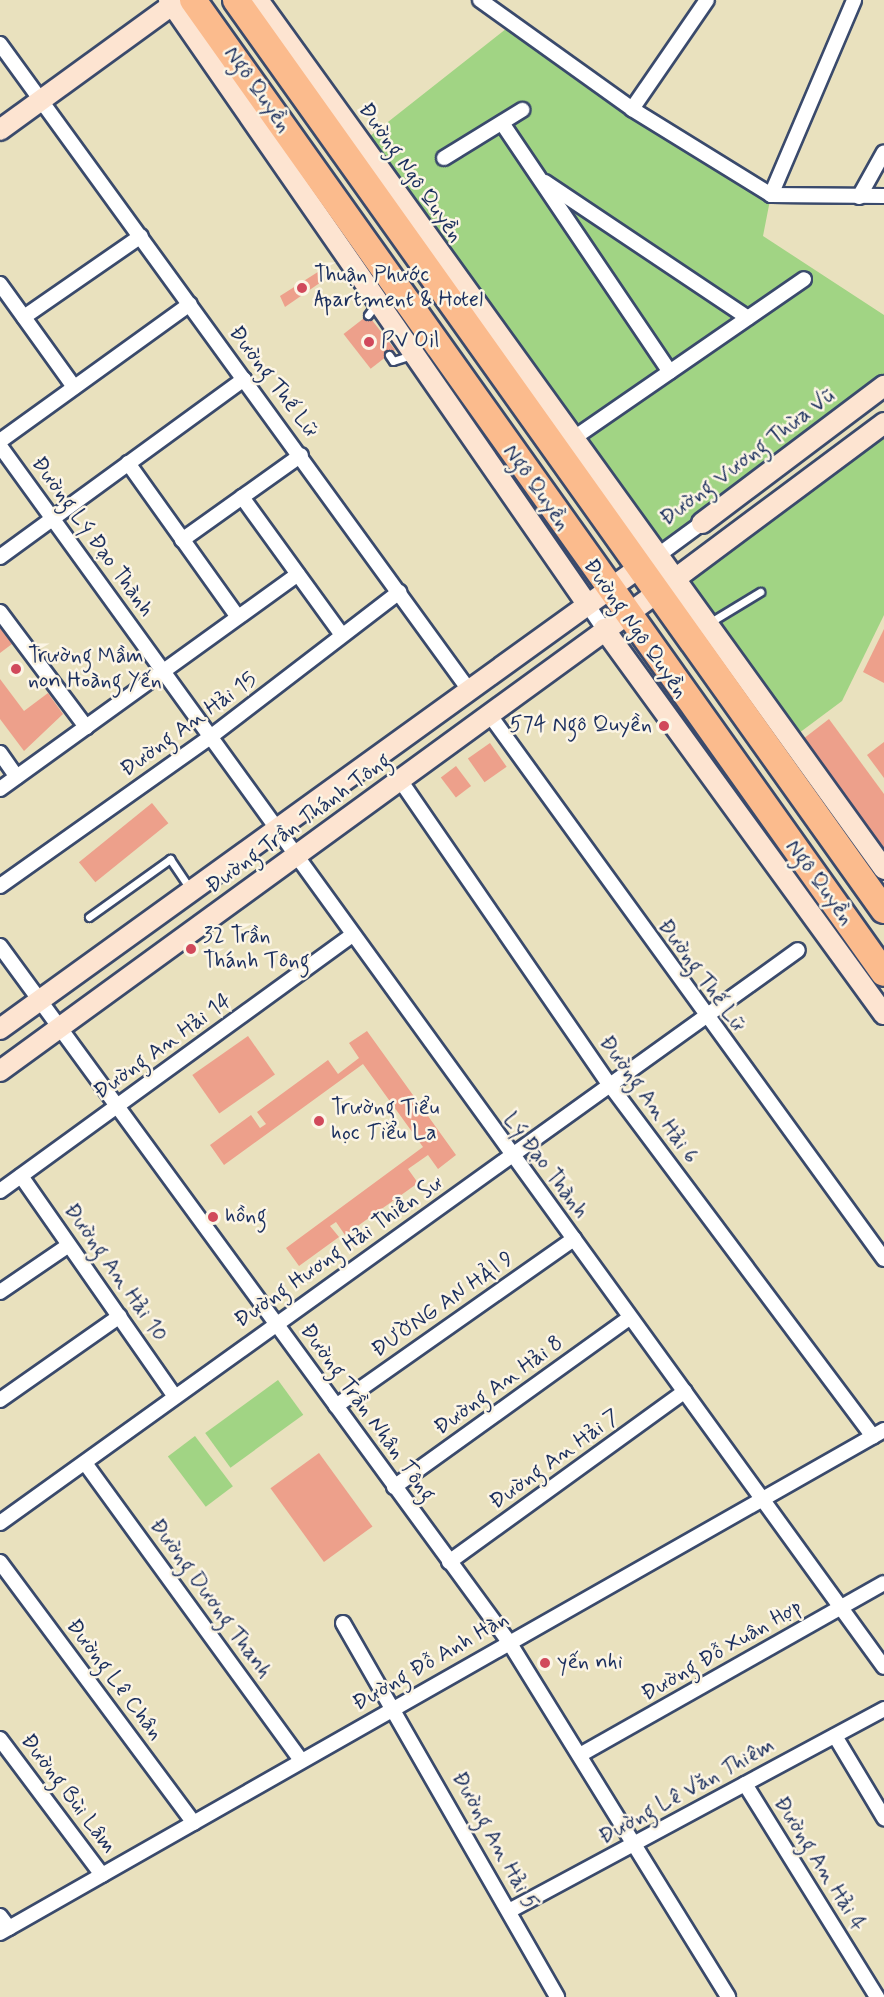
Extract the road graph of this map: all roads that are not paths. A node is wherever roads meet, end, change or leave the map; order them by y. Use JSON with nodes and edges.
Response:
{"nodes":[{"id":1,"x":236,"y":0,"type":"edge"},
{"id":2,"x":258,"y":0,"type":"edge"},
{"id":3,"x":480,"y":0,"type":"edge"},
{"id":4,"x":707,"y":0,"type":"edge"},
{"id":5,"x":854,"y":0,"type":"edge"},
{"id":6,"x":178,"y":1,"type":"edge"},
{"id":7,"x":0,"y":44,"type":"edge"},
{"id":8,"x":40,"y":100,"type":"junction"},
{"id":9,"x":633,"y":109,"type":"junction"},
{"id":10,"x":522,"y":111,"type":"dead end"},
{"id":11,"x":502,"y":123,"type":"junction"},
{"id":12,"x":0,"y":130,"type":"edge"},
{"id":13,"x":884,"y":152,"type":"edge"},
{"id":14,"x":444,"y":159,"type":"dead end"},
{"id":15,"x":538,"y":177,"type":"junction"},
{"id":16,"x":771,"y":195,"type":"junction"},
{"id":17,"x":884,"y":196,"type":"edge"},
{"id":18,"x":860,"y":197,"type":"junction"},
{"id":19,"x":141,"y":236,"type":"junction"},
{"id":20,"x":804,"y":279,"type":"dead end"},
{"id":21,"x":0,"y":284,"type":"edge"},
{"id":22,"x":190,"y":304,"type":"junction"},
{"id":23,"x":24,"y":317,"type":"junction"},
{"id":24,"x":748,"y":318,"type":"junction"},
{"id":25,"x":416,"y":354,"type":"junction"},
{"id":26,"x":389,"y":355,"type":"dead end"},
{"id":27,"x":670,"y":372,"type":"junction"},
{"id":28,"x":244,"y":379,"type":"junction"},
{"id":29,"x":884,"y":386,"type":"edge"},
{"id":30,"x":74,"y":387,"type":"junction"},
{"id":31,"x":884,"y":423,"type":"edge"},
{"id":32,"x":572,"y":440,"type":"junction"},
{"id":33,"x":0,"y":441,"type":"edge"},
{"id":34,"x":0,"y":446,"type":"edge"},
{"id":35,"x":301,"y":455,"type":"junction"},
{"id":36,"x":128,"y":463,"type":"junction"},
{"id":37,"x":242,"y":497,"type":"junction"},
{"id":38,"x":51,"y":519,"type":"junction"},
{"id":39,"x":702,"y":523,"type":"joint"},
{"id":40,"x":182,"y":540,"type":"junction"},
{"id":41,"x":0,"y":557,"type":"edge"},
{"id":42,"x":649,"y":561,"type":"junction"},
{"id":43,"x":298,"y":574,"type":"junction"},
{"id":44,"x":666,"y":586,"type":"junction"},
{"id":45,"x":399,"y":592,"type":"junction"},
{"id":46,"x":760,"y":592,"type":"dead end"},
{"id":47,"x":598,"y":597,"type":"junction"},
{"id":48,"x":0,"y":612,"type":"edge"},
{"id":49,"x":626,"y":614,"type":"junction"},
{"id":50,"x":238,"y":617,"type":"junction"},
{"id":51,"x":707,"y":624,"type":"junction"},
{"id":52,"x":604,"y":629,"type":"junction"},
{"id":53,"x":342,"y":634,"type":"junction"},
{"id":54,"x":163,"y":669,"type":"junction"},
{"id":55,"x":469,"y":690,"type":"junction"},
{"id":56,"x":489,"y":714,"type":"junction"},
{"id":57,"x":86,"y":726,"type":"junction"},
{"id":58,"x":209,"y":738,"type":"junction"},
{"id":59,"x":0,"y":753,"type":"edge"},
{"id":60,"x":17,"y":777,"type":"junction"},
{"id":61,"x":400,"y":780,"type":"junction"},
{"id":62,"x":0,"y":789,"type":"edge"},
{"id":63,"x":275,"y":832,"type":"junction"},
{"id":64,"x":295,"y":857,"type":"junction"},
{"id":65,"x":884,"y":869,"type":"edge"},
{"id":66,"x":0,"y":886,"type":"edge"},
{"id":67,"x":192,"y":891,"type":"junction"},
{"id":68,"x":884,"y":910,"type":"edge"},
{"id":69,"x":89,"y":916,"type":"dead end"},
{"id":70,"x":351,"y":936,"type":"junction"},
{"id":71,"x":0,"y":946,"type":"edge"},
{"id":72,"x":798,"y":950,"type":"dead end"},
{"id":73,"x":884,"y":973,"type":"edge"},
{"id":74,"x":40,"y":1000,"type":"junction"},
{"id":75,"x":884,"y":1014,"type":"edge"},
{"id":76,"x":704,"y":1016,"type":"junction"},
{"id":77,"x":60,"y":1027,"type":"junction"},
{"id":78,"x":0,"y":1029,"type":"edge"},
{"id":79,"x":0,"y":1071,"type":"edge"},
{"id":80,"x":609,"y":1085,"type":"junction"},
{"id":81,"x":118,"y":1105,"type":"junction"},
{"id":82,"x":511,"y":1157,"type":"junction"},
{"id":83,"x":21,"y":1176,"type":"junction"},
{"id":84,"x":0,"y":1191,"type":"edge"},
{"id":85,"x":574,"y":1239,"type":"junction"},
{"id":86,"x":69,"y":1245,"type":"junction"},
{"id":87,"x":884,"y":1259,"type":"edge"},
{"id":88,"x":0,"y":1292,"type":"edge"},
{"id":89,"x":120,"y":1316,"type":"junction"},
{"id":90,"x":629,"y":1318,"type":"junction"},
{"id":91,"x":275,"y":1321,"type":"junction"},
{"id":92,"x":685,"y":1391,"type":"junction"},
{"id":93,"x":174,"y":1395,"type":"junction"},
{"id":94,"x":0,"y":1400,"type":"edge"},
{"id":95,"x":336,"y":1406,"type":"junction"},
{"id":96,"x":878,"y":1433,"type":"edge"},
{"id":97,"x":85,"y":1463,"type":"junction"},
{"id":98,"x":394,"y":1487,"type":"junction"},
{"id":99,"x":765,"y":1497,"type":"junction"},
{"id":100,"x":0,"y":1523,"type":"edge"},
{"id":101,"x":0,"y":1562,"type":"edge"},
{"id":102,"x":449,"y":1562,"type":"junction"},
{"id":103,"x":884,"y":1582,"type":"edge"},
{"id":104,"x":841,"y":1607,"type":"junction"},
{"id":105,"x":343,"y":1623,"type":"dead end"},
{"id":106,"x":509,"y":1642,"type":"junction"},
{"id":107,"x":884,"y":1666,"type":"edge"},
{"id":108,"x":394,"y":1707,"type":"junction"},
{"id":109,"x":884,"y":1709,"type":"edge"},
{"id":110,"x":835,"y":1736,"type":"junction"},
{"id":111,"x":0,"y":1739,"type":"edge"},
{"id":112,"x":580,"y":1755,"type":"junction"},
{"id":113,"x":301,"y":1760,"type":"junction"},
{"id":114,"x":745,"y":1784,"type":"junction"},
{"id":115,"x":884,"y":1818,"type":"edge"},
{"id":116,"x":194,"y":1823,"type":"junction"},
{"id":117,"x":633,"y":1846,"type":"junction"},
{"id":118,"x":102,"y":1875,"type":"junction"},
{"id":119,"x":509,"y":1911,"type":"junction"},
{"id":120,"x":0,"y":1916,"type":"edge"},
{"id":121,"x":4,"y":1930,"type":"edge"},
{"id":122,"x":557,"y":1997,"type":"edge"},
{"id":123,"x":728,"y":1997,"type":"edge"},
{"id":124,"x":877,"y":1997,"type":"edge"}],
"edges":[{"from":1,"to":42,"type":"highway","name":"Ngô Quyền"},
{"from":2,"to":32,"type":"street","name":"Đường Ngô Quyền"},
{"from":3,"to":9,"type":"street"},
{"from":4,"to":9,"type":"street"},
{"from":5,"to":16,"type":"street"},
{"from":6,"to":8,"type":"street"},
{"from":6,"to":25,"type":"street","name":"Đường Ngô Quyền"},
{"from":6,"to":47,"type":"highway","name":"Ngô Quyền"},
{"from":7,"to":8,"type":"street","name":"Đường Thế Lữ"},
{"from":8,"to":12,"type":"street"},
{"from":8,"to":19,"type":"street","name":"Đường Thế Lữ"},
{"from":9,"to":16,"type":"street"},
{"from":10,"to":11,"type":"street"},
{"from":11,"to":14,"type":"street"},
{"from":11,"to":15,"type":"street"},
{"from":13,"to":18,"type":"street"},
{"from":15,"to":24,"type":"street"},
{"from":15,"to":27,"type":"street"},
{"from":16,"to":18,"type":"street"},
{"from":17,"to":18,"type":"street"},
{"from":19,"to":22,"type":"street","name":"Đường Thế Lữ"},
{"from":19,"to":23,"type":"street"},
{"from":20,"to":24,"type":"street"},
{"from":21,"to":23,"type":"street"},
{"from":22,"to":28,"type":"street","name":"Đường Thế Lữ"},
{"from":22,"to":30,"type":"street"},
{"from":23,"to":30,"type":"street"},
{"from":24,"to":27,"type":"street"},
{"from":25,"to":26,"type":"lane"},
{"from":25,"to":47,"type":"street","name":"Đường Ngô Quyền"},
{"from":27,"to":32,"type":"street"},
{"from":28,"to":35,"type":"street","name":"Đường Thế Lữ"},
{"from":28,"to":36,"type":"street"},
{"from":29,"to":39,"type":"street","name":"Đường Vương Thừa Vũ"},
{"from":30,"to":33,"type":"street"},
{"from":31,"to":44,"type":"street"},
{"from":32,"to":42,"type":"street","name":"Đường Ngô Quyền"},
{"from":34,"to":38,"type":"street","name":"Đường Lý Đạo Thành"},
{"from":35,"to":37,"type":"street"},
{"from":35,"to":45,"type":"street","name":"Đường Thế Lữ"},
{"from":36,"to":38,"type":"street"},
{"from":36,"to":40,"type":"street"},
{"from":37,"to":40,"type":"street"},
{"from":37,"to":43,"type":"street"},
{"from":38,"to":41,"type":"street"},
{"from":38,"to":54,"type":"street","name":"Đường Lý Đạo Thành"},
{"from":39,"to":42,"type":"street","name":"Đường Vương Thừa Vũ"},
{"from":40,"to":50,"type":"street"},
{"from":42,"to":44,"type":"highway","name":"Ngô Quyền"},
{"from":42,"to":47,"type":"street","name":"Đường Trần Thánh Tông"},
{"from":43,"to":50,"type":"street"},
{"from":43,"to":53,"type":"street"},
{"from":44,"to":49,"type":"street","name":"Đường Trần Thánh Tông"},
{"from":44,"to":51,"type":"street"},
{"from":44,"to":68,"type":"highway","name":"Ngô Quyền"},
{"from":45,"to":53,"type":"street","name":"Đường An Hải 15"},
{"from":45,"to":55,"type":"street","name":"Đường Thế Lữ"},
{"from":46,"to":51,"type":"lane"},
{"from":47,"to":49,"type":"highway","name":"Ngô Quyền"},
{"from":47,"to":52,"type":"street","name":"Đường Ngô Quyền"},
{"from":47,"to":55,"type":"street","name":"Đường Trần Thánh Tông"},
{"from":48,"to":57,"type":"street"},
{"from":49,"to":52,"type":"street","name":"Đường Trần Thánh Tông"},
{"from":49,"to":73,"type":"highway","name":"Ngô Quyền"},
{"from":50,"to":54,"type":"street"},
{"from":51,"to":65,"type":"street"},
{"from":52,"to":56,"type":"street","name":"Đường Trần Thánh Tông"},
{"from":52,"to":75,"type":"street","name":"Đường Ngô Quyền"},
{"from":53,"to":58,"type":"street","name":"Đường An Hải 15"},
{"from":54,"to":57,"type":"street"},
{"from":54,"to":58,"type":"street","name":"Đường Lý Đạo Thành"},
{"from":55,"to":63,"type":"street","name":"Đường Trần Thánh Tông"},
{"from":56,"to":61,"type":"street","name":"Đường Trần Thánh Tông"},
{"from":56,"to":76,"type":"street","name":"Đường Thế Lữ"},
{"from":57,"to":60,"type":"street"},
{"from":58,"to":63,"type":"street","name":"Đường Lý Đạo Thành"},
{"from":58,"to":66,"type":"street","name":"Đường An Hải 15"},
{"from":59,"to":60,"type":"street"},
{"from":60,"to":62,"type":"street"},
{"from":61,"to":64,"type":"street","name":"Đường Trần Thánh Tông"},
{"from":61,"to":80,"type":"street","name":"Đường An Hải 6"},
{"from":63,"to":64,"type":"street","name":"Đường Lý Đạo Thành"},
{"from":63,"to":67,"type":"street","name":"Đường Trần Thánh Tông"},
{"from":64,"to":70,"type":"street","name":"Lý Đạo Thành"},
{"from":64,"to":77,"type":"street","name":"Đường Trần Thánh Tông"},
{"from":67,"to":69,"type":"lane"},
{"from":67,"to":74,"type":"street","name":"Đường Trần Thánh Tông"},
{"from":70,"to":81,"type":"street","name":"Đường An Hải 14"},
{"from":70,"to":82,"type":"street","name":"Lý Đạo Thành"},
{"from":71,"to":74,"type":"street","name":"Đường Trần Nhân Tông"},
{"from":72,"to":76,"type":"street","name":"Đường Hương Hải Thiền Sư"},
{"from":74,"to":77,"type":"street","name":"Đường Trần Nhân Tông"},
{"from":74,"to":78,"type":"street","name":"Đường Trần Thánh Tông"},
{"from":76,"to":80,"type":"street","name":"Đường Hương Hải Thiền Sư"},
{"from":76,"to":87,"type":"street","name":"Đường Thế Lữ"},
{"from":77,"to":79,"type":"street","name":"Đường Trần Thánh Tông"},
{"from":77,"to":81,"type":"street","name":"Đường Trần Nhân Tông"},
{"from":80,"to":82,"type":"street","name":"Đường Hương Hải Thiền Sư"},
{"from":80,"to":96,"type":"street","name":"Đường An Hải 6"},
{"from":81,"to":83,"type":"street","name":"Đường An Hải 14"},
{"from":81,"to":91,"type":"street","name":"Đường Trần Nhân Tông"},
{"from":82,"to":85,"type":"street","name":"Lý Đạo Thành"},
{"from":82,"to":91,"type":"street","name":"Đường Hương Hải Thiền Sư"},
{"from":83,"to":84,"type":"street","name":"Đường An Hải 14"},
{"from":83,"to":86,"type":"street","name":"Đường An Hải 10"},
{"from":85,"to":90,"type":"street","name":"Lý Đạo Thành"},
{"from":85,"to":95,"type":"street","name":"ĐƯỜNG AN HẢl 9"},
{"from":86,"to":88,"type":"street"},
{"from":86,"to":89,"type":"street","name":"Đường An Hải 10"},
{"from":89,"to":93,"type":"street","name":"Đường An Hải 10"},
{"from":89,"to":94,"type":"street"},
{"from":90,"to":92,"type":"street","name":"Lý Đạo Thành"},
{"from":90,"to":98,"type":"street","name":"Đường An Hải 8"},
{"from":91,"to":93,"type":"street","name":"Đường Hương Hải Thiền Sư"},
{"from":91,"to":95,"type":"street","name":"Đường Trần Nhân Tông"},
{"from":92,"to":99,"type":"street","name":"Lý Đạo Thành"},
{"from":92,"to":102,"type":"street","name":"Đường An Hải 7"},
{"from":93,"to":97,"type":"street","name":"Đường Hương Hải Thiền Sư"},
{"from":95,"to":98,"type":"street","name":"Đường Trần Nhân Tông"},
{"from":96,"to":99,"type":"street","name":"Đường Đỗ Anh Hàn"},
{"from":97,"to":100,"type":"street","name":"Đường Hương Hải Thiền Sư"},
{"from":97,"to":113,"type":"street","name":"Đường Dương Thanh"},
{"from":98,"to":102,"type":"street","name":"Đường Trần Nhân Tông"},
{"from":99,"to":104,"type":"street","name":"Lý Đạo Thành"},
{"from":99,"to":106,"type":"street","name":"Đường Đỗ Anh Hàn"},
{"from":101,"to":116,"type":"street","name":"Đường Lê Chân"},
{"from":102,"to":106,"type":"street","name":"Đường Trần Nhân Tông"},
{"from":103,"to":104,"type":"street","name":"Đường Đỗ Xuân Hợp"},
{"from":104,"to":107,"type":"street","name":"Lý Đạo Thành"},
{"from":104,"to":112,"type":"street","name":"Đường Đỗ Xuân Hợp"},
{"from":105,"to":108,"type":"street","name":"Đường An Hải 5"},
{"from":106,"to":108,"type":"street","name":"Đường Đỗ Anh Hàn"},
{"from":106,"to":112,"type":"street","name":"Đường Trần Nhân Tông"},
{"from":108,"to":113,"type":"street","name":"Đường Đỗ Anh Hàn"},
{"from":108,"to":119,"type":"street","name":"Đường An Hải 5"},
{"from":109,"to":110,"type":"street","name":"Đường Lê Văn Thiêm"},
{"from":110,"to":114,"type":"street","name":"Đường Lê Văn Thiêm"},
{"from":110,"to":115,"type":"street"},
{"from":111,"to":118,"type":"street","name":"Đường Bùi Lâm"},
{"from":112,"to":117,"type":"street","name":"Đường Trần Nhân Tông"},
{"from":113,"to":116,"type":"street","name":"Đường Đỗ Anh Hàn"},
{"from":114,"to":117,"type":"street","name":"Đường Lê Văn Thiêm"},
{"from":114,"to":124,"type":"street","name":"Đường An Hải 4"},
{"from":116,"to":118,"type":"street","name":"Đường Đỗ Anh Hàn"},
{"from":117,"to":119,"type":"street","name":"Đường Lê Văn Thiêm"},
{"from":117,"to":123,"type":"street","name":"Đường Trần Nhân Tông"},
{"from":118,"to":121,"type":"street","name":"Đường Đỗ Anh Hàn"},
{"from":119,"to":122,"type":"street","name":"Đường An Hải 5"},
{"from":120,"to":121,"type":"street"}]}
